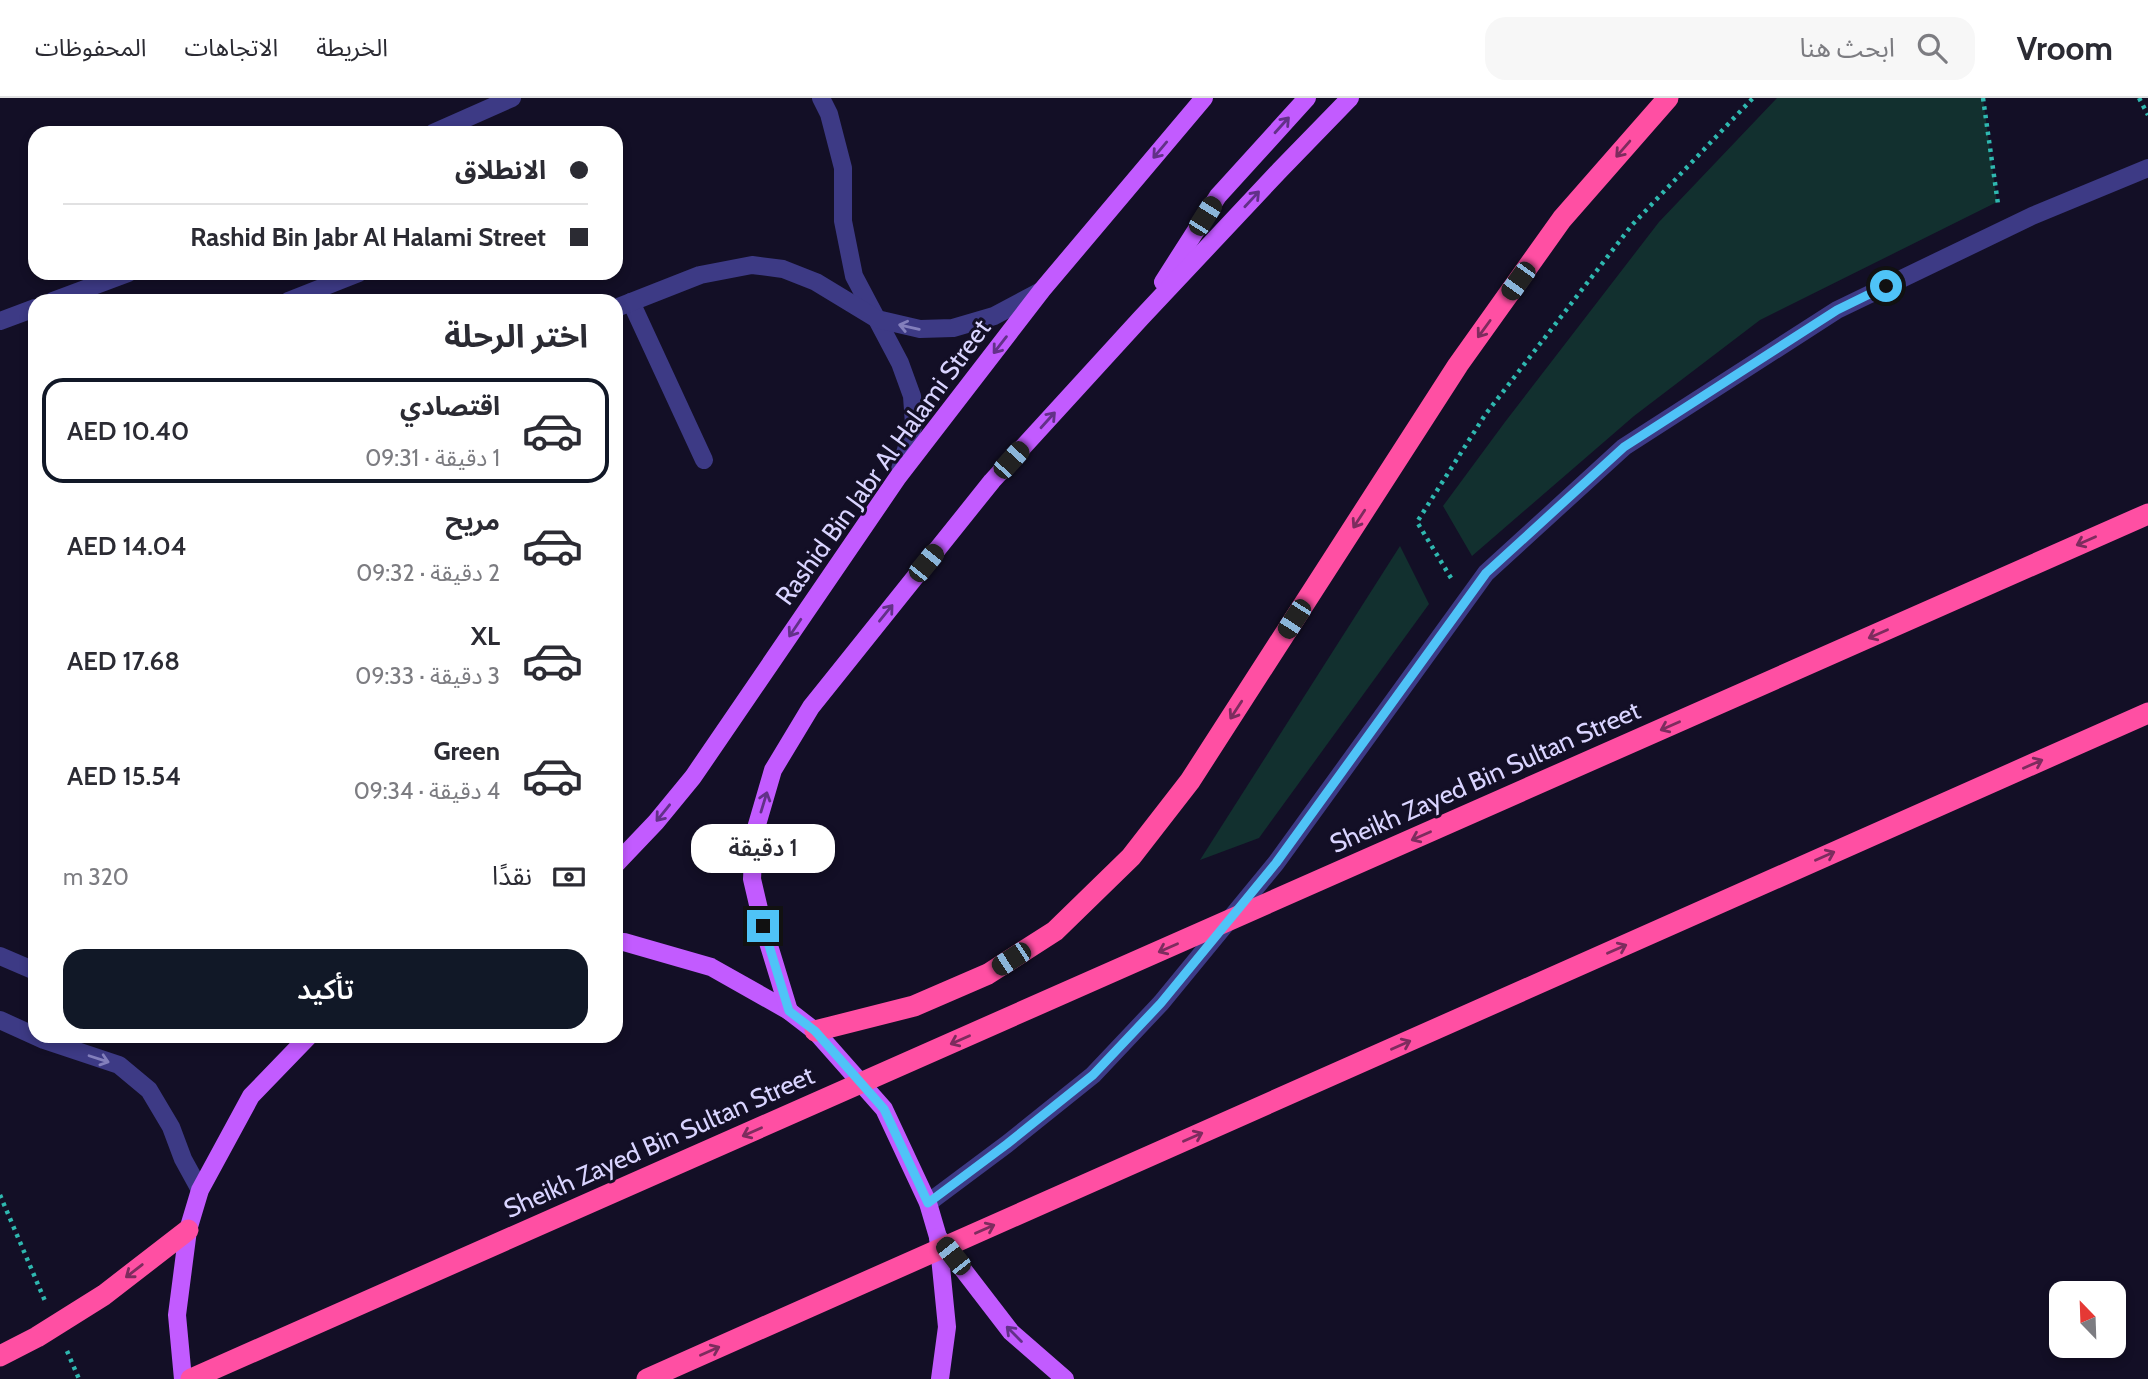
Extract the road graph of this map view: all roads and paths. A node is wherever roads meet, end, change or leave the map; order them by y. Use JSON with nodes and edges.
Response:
{"nodes":[{"id":1,"x":512,"y":98,"type":"edge"},
{"id":2,"x":821,"y":98,"type":"edge"},
{"id":3,"x":1204,"y":98,"type":"edge"},
{"id":4,"x":1307,"y":98,"type":"edge"},
{"id":5,"x":1350,"y":98,"type":"edge"},
{"id":6,"x":1668,"y":98,"type":"edge"},
{"id":7,"x":1753,"y":98,"type":"edge"},
{"id":8,"x":1983,"y":98,"type":"edge"},
{"id":9,"x":2139,"y":98,"type":"edge"},
{"id":10,"x":2148,"y":115,"type":"edge"},
{"id":11,"x":449,"y":126,"type":"edge"},
{"id":12,"x":2148,"y":168,"type":"edge"},
{"id":13,"x":2009,"y":227,"type":"junction"},
{"id":14,"x":109,"y":280,"type":"edge"},
{"id":15,"x":342,"y":280,"type":"edge"},
{"id":16,"x":1042,"y":290,"type":"junction"},
{"id":17,"x":72,"y":294,"type":"edge"},
{"id":18,"x":307,"y":294,"type":"edge"},
{"id":19,"x":624,"y":305,"type":"edge"},
{"id":20,"x":28,"y":310,"type":"edge"},
{"id":21,"x":1141,"y":318,"type":"junction"},
{"id":22,"x":877,"y":319,"type":"junction"},
{"id":23,"x":0,"y":321,"type":"edge"},
{"id":24,"x":704,"y":460,"type":"dead end"},
{"id":25,"x":898,"y":477,"type":"junction"},
{"id":26,"x":2148,"y":514,"type":"edge"},
{"id":27,"x":1464,"y":600,"type":"junction"},
{"id":28,"x":2148,"y":713,"type":"edge"},
{"id":29,"x":623,"y":857,"type":"edge"},
{"id":30,"x":623,"y":942,"type":"edge"},
{"id":31,"x":0,"y":956,"type":"edge"},
{"id":32,"x":28,"y":968,"type":"edge"},
{"id":33,"x":789,"y":1011,"type":"junction"},
{"id":34,"x":0,"y":1020,"type":"edge"},
{"id":35,"x":815,"y":1031,"type":"junction"},
{"id":36,"x":28,"y":1033,"type":"edge"},
{"id":37,"x":53,"y":1043,"type":"edge"},
{"id":38,"x":302,"y":1043,"type":"edge"},
{"id":39,"x":200,"y":1190,"type":"junction"},
{"id":40,"x":0,"y":1195,"type":"edge"},
{"id":41,"x":928,"y":1203,"type":"junction"},
{"id":42,"x":188,"y":1230,"type":"junction"},
{"id":43,"x":938,"y":1237,"type":"junction"},
{"id":44,"x":56,"y":1325,"type":"junction"},
{"id":45,"x":0,"y":1356,"type":"edge"},
{"id":46,"x":79,"y":1379,"type":"edge"},
{"id":47,"x":183,"y":1379,"type":"edge"},
{"id":48,"x":191,"y":1379,"type":"edge"},
{"id":49,"x":647,"y":1379,"type":"edge"},
{"id":50,"x":940,"y":1379,"type":"edge"},
{"id":51,"x":1065,"y":1379,"type":"edge"}],
"edges":[{"from":1,"to":11,"type":"street"},
{"from":2,"to":22,"type":"street"},
{"from":3,"to":16,"type":"main road","name":"Rashid Bin Jabr Al Halami Street","one_way":true},
{"from":21,"to":4,"type":"main road","one_way":true},
{"from":21,"to":5,"type":"main road","one_way":true},
{"from":6,"to":35,"type":"highway","one_way":true},
{"from":7,"to":27,"type":"path"},
{"from":8,"to":13,"type":"path"},
{"from":9,"to":10,"type":"path"},
{"from":12,"to":13,"type":"street"},
{"from":13,"to":27,"type":"street"},
{"from":14,"to":17,"type":"street"},
{"from":15,"to":18,"type":"street"},
{"from":16,"to":22,"type":"street","one_way":true},
{"from":16,"to":25,"type":"main road","name":"Rashid Bin Jabr Al Halami Street","one_way":true},
{"from":19,"to":22,"type":"street"},
{"from":19,"to":24,"type":"street"},
{"from":20,"to":23,"type":"street"},
{"from":33,"to":21,"type":"main road","one_way":true},
{"from":22,"to":25,"type":"street"},
{"from":25,"to":29,"type":"main road","name":"Rashid Bin Jabr Al Halami Street","one_way":true},
{"from":26,"to":48,"type":"highway","name":"Sheikh Zayed Bin Sultan Street","one_way":true},
{"from":27,"to":41,"type":"street"},
{"from":49,"to":28,"type":"highway","one_way":true},
{"from":30,"to":33,"type":"main road"},
{"from":31,"to":32,"type":"street"},
{"from":33,"to":35,"type":"main road"},
{"from":34,"to":36,"type":"street","one_way":true},
{"from":35,"to":41,"type":"main road"},
{"from":37,"to":39,"type":"street","one_way":true},
{"from":38,"to":39,"type":"main road"},
{"from":39,"to":42,"type":"main road"},
{"from":40,"to":44,"type":"path"},
{"from":41,"to":43,"type":"main road"},
{"from":42,"to":44,"type":"highway","one_way":true},
{"from":42,"to":47,"type":"main road"},
{"from":43,"to":50,"type":"main road"},
{"from":51,"to":43,"type":"main road","one_way":true},
{"from":44,"to":45,"type":"highway"},
{"from":44,"to":46,"type":"path"}]}
